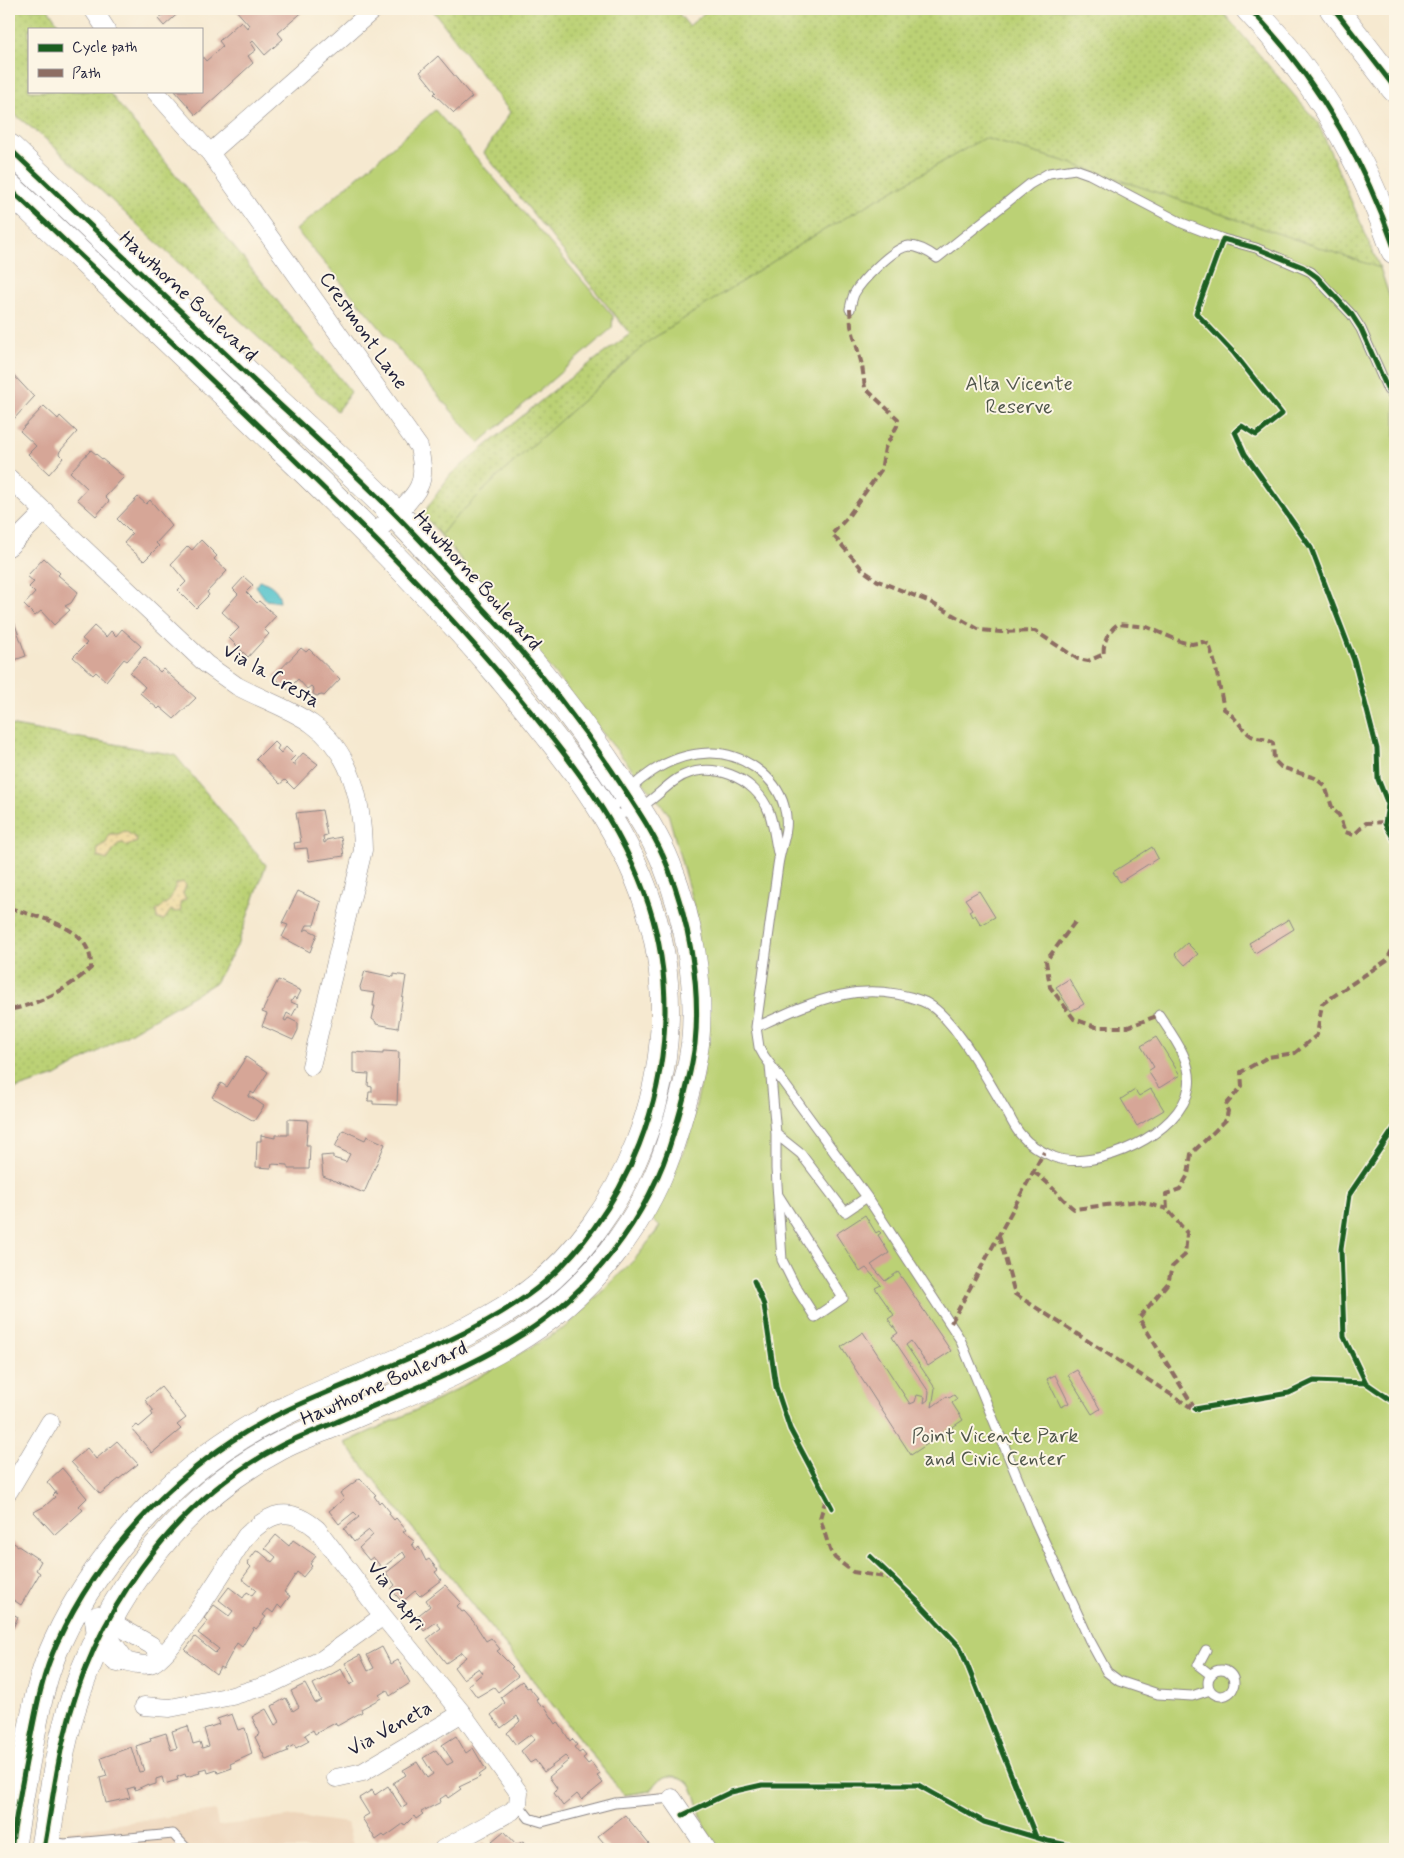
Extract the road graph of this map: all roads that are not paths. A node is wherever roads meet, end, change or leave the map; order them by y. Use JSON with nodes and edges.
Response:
{"nodes":[{"id":1,"x":93,"y":9,"type":"edge"},
{"id":2,"x":374,"y":9,"type":"edge"},
{"id":3,"x":1250,"y":9,"type":"edge"},
{"id":4,"x":1334,"y":9,"type":"edge"},
{"id":5,"x":105,"y":28,"type":"edge"},
{"id":6,"x":1395,"y":88,"type":"edge"},
{"id":7,"x":156,"y":92,"type":"edge"},
{"id":8,"x":9,"y":148,"type":"edge"},
{"id":9,"x":210,"y":153,"type":"junction"},
{"id":10,"x":9,"y":188,"type":"edge"},
{"id":11,"x":1395,"y":250,"type":"edge"},
{"id":12,"x":850,"y":309,"type":"dead end"},
{"id":13,"x":1395,"y":398,"type":"edge"},
{"id":14,"x":9,"y":478,"type":"edge"},
{"id":15,"x":45,"y":511,"type":"junction"},
{"id":16,"x":395,"y":514,"type":"junction"},
{"id":17,"x":372,"y":535,"type":"junction"},
{"id":18,"x":9,"y":547,"type":"edge"},
{"id":19,"x":631,"y":800,"type":"junction"},
{"id":20,"x":606,"y":817,"type":"junction"},
{"id":21,"x":779,"y":860,"type":"junction"},
{"id":22,"x":1159,"y":1015,"type":"dead end"},
{"id":23,"x":756,"y":1027,"type":"junction"},
{"id":24,"x":770,"y":1065,"type":"junction"},
{"id":25,"x":311,"y":1066,"type":"dead end"},
{"id":26,"x":776,"y":1134,"type":"junction"},
{"id":27,"x":778,"y":1196,"type":"junction"},
{"id":28,"x":867,"y":1197,"type":"junction"},
{"id":29,"x":50,"y":1422,"type":"dead end"},
{"id":30,"x":9,"y":1491,"type":"edge"},
{"id":31,"x":112,"y":1552,"type":"junction"},
{"id":32,"x":383,"y":1616,"type":"junction"},
{"id":33,"x":105,"y":1642,"type":"junction"},
{"id":34,"x":1206,"y":1650,"type":"dead end"},
{"id":35,"x":162,"y":1655,"type":"junction"},
{"id":36,"x":1211,"y":1675,"type":"junction"},
{"id":37,"x":1210,"y":1690,"type":"junction"},
{"id":38,"x":144,"y":1706,"type":"dead end"},
{"id":39,"x":462,"y":1713,"type":"junction"},
{"id":40,"x":336,"y":1778,"type":"dead end"},
{"id":41,"x":672,"y":1798,"type":"joint"},
{"id":42,"x":518,"y":1804,"type":"junction"},
{"id":43,"x":45,"y":1845,"type":"edge"},
{"id":44,"x":11,"y":1849,"type":"edge"},
{"id":45,"x":186,"y":1849,"type":"edge"},
{"id":46,"x":443,"y":1849,"type":"edge"},
{"id":47,"x":708,"y":1849,"type":"edge"}],
"edges":[{"from":1,"to":5,"type":"street"},
{"from":2,"to":9,"type":"street"},
{"from":3,"to":11,"type":"main road"},
{"from":4,"to":6,"type":"main road"},
{"from":7,"to":9,"type":"street","name":"Crestmont Lane"},
{"from":8,"to":16,"type":"main road","name":"Hawthorne Boulevard"},
{"from":9,"to":16,"type":"street","name":"Crestmont Lane"},
{"from":10,"to":17,"type":"main road","name":"Hawthorne Boulevard"},
{"from":12,"to":13,"type":"lane"},
{"from":14,"to":15,"type":"street","name":"Via la Cresta"},
{"from":15,"to":18,"type":"street"},
{"from":15,"to":25,"type":"street","name":"Via la Cresta"},
{"from":16,"to":17,"type":"street","name":"Crestmont Lane"},
{"from":16,"to":19,"type":"main road","name":"Hawthorne Boulevard"},
{"from":17,"to":20,"type":"main road","name":"Hawthorne Boulevard"},
{"from":19,"to":20,"type":"lane"},
{"from":19,"to":20,"type":"lane"},
{"from":19,"to":21,"type":"lane"},
{"from":19,"to":21,"type":"lane"},
{"from":19,"to":33,"type":"main road","name":"Hawthorne Boulevard"},
{"from":20,"to":31,"type":"main road","name":"Hawthorne Boulevard"},
{"from":21,"to":23,"type":"lane"},
{"from":22,"to":23,"type":"lane"},
{"from":23,"to":24,"type":"lane"},
{"from":24,"to":26,"type":"lane"},
{"from":24,"to":28,"type":"lane"},
{"from":26,"to":27,"type":"lane"},
{"from":26,"to":28,"type":"lane"},
{"from":27,"to":27,"type":"lane"},
{"from":28,"to":37,"type":"lane"},
{"from":29,"to":30,"type":"street"},
{"from":31,"to":33,"type":"main road"},
{"from":31,"to":44,"type":"main road","name":"Hawthorne Boulevard"},
{"from":32,"to":35,"type":"street","name":"Via Capri"},
{"from":32,"to":38,"type":"street"},
{"from":32,"to":39,"type":"street","name":"Via Capri"},
{"from":33,"to":35,"type":"street"},
{"from":33,"to":35,"type":"street","name":"Via Capri"},
{"from":33,"to":43,"type":"main road","name":"Hawthorne Boulevard"},
{"from":34,"to":36,"type":"lane"},
{"from":36,"to":37,"type":"lane"},
{"from":36,"to":37,"type":"lane"},
{"from":39,"to":40,"type":"street","name":"Via Veneta"},
{"from":39,"to":42,"type":"street","name":"Via Capri"},
{"from":41,"to":42,"type":"lane"},
{"from":41,"to":47,"type":"street"},
{"from":42,"to":46,"type":"street"},
{"from":43,"to":45,"type":"lane"}]}
